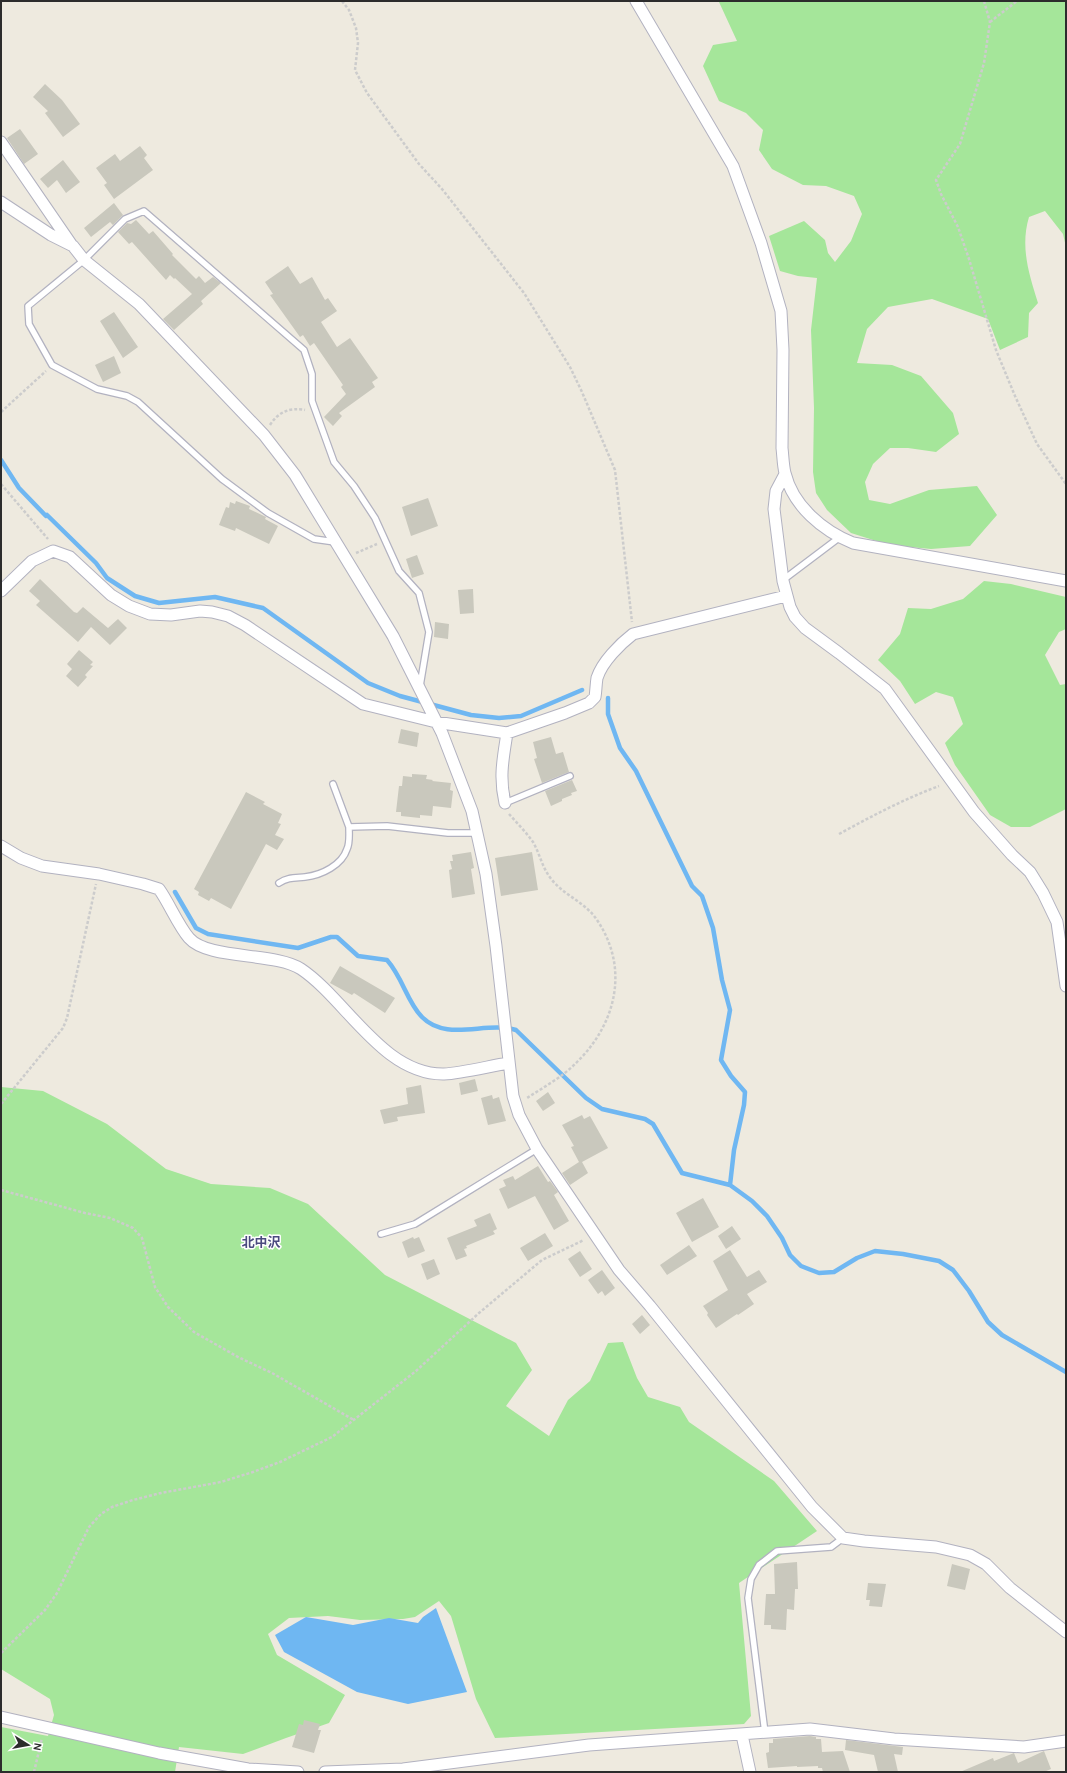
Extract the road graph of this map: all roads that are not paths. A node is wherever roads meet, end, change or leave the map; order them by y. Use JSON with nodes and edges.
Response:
{"nodes":[{"id":1,"x":636,"y":1,"type":"edge"},
{"id":2,"x":1,"y":142,"type":"edge"},
{"id":3,"x":1,"y":202,"type":"edge"},
{"id":4,"x":73,"y":246,"type":"junction"},
{"id":5,"x":84,"y":260,"type":"junction"},
{"id":6,"x":785,"y":474,"type":"junction"},
{"id":7,"x":840,"y":538,"type":"junction"},
{"id":8,"x":337,"y":542,"type":"junction"},
{"id":9,"x":783,"y":581,"type":"junction"},
{"id":10,"x":1066,"y":581,"type":"edge"},
{"id":11,"x":1,"y":591,"type":"edge"},
{"id":12,"x":786,"y":596,"type":"junction"},
{"id":13,"x":419,"y":690,"type":"junction"},
{"id":14,"x":436,"y":722,"type":"junction"},
{"id":15,"x":506,"y":733,"type":"junction"},
{"id":16,"x":570,"y":776,"type":"dead end"},
{"id":17,"x":333,"y":784,"type":"dead end"},
{"id":18,"x":505,"y":803,"type":"joint"},
{"id":19,"x":349,"y":827,"type":"junction"},
{"id":20,"x":478,"y":833,"type":"junction"},
{"id":21,"x":1,"y":846,"type":"edge"},
{"id":22,"x":279,"y":883,"type":"dead end"},
{"id":23,"x":1066,"y":986,"type":"edge"},
{"id":24,"x":509,"y":1063,"type":"junction"},
{"id":25,"x":537,"y":1149,"type":"junction"},
{"id":26,"x":381,"y":1234,"type":"dead end"},
{"id":27,"x":843,"y":1538,"type":"junction"},
{"id":28,"x":1066,"y":1632,"type":"edge"},
{"id":29,"x":1,"y":1717,"type":"edge"},
{"id":30,"x":765,"y":1733,"type":"junction"},
{"id":31,"x":742,"y":1735,"type":"junction"},
{"id":32,"x":1066,"y":1741,"type":"edge"},
{"id":33,"x":298,"y":1772,"type":"edge"},
{"id":34,"x":325,"y":1772,"type":"edge"},
{"id":35,"x":750,"y":1772,"type":"edge"}],
"edges":[{"from":1,"to":6,"type":"street"},
{"from":2,"to":4,"type":"street"},
{"from":3,"to":4,"type":"street"},
{"from":4,"to":5,"type":"street"},
{"from":5,"to":8,"type":"street"},
{"from":5,"to":8,"type":"lane"},
{"from":5,"to":13,"type":"lane"},
{"from":6,"to":7,"type":"street"},
{"from":6,"to":9,"type":"street"},
{"from":7,"to":9,"type":"lane"},
{"from":7,"to":10,"type":"street"},
{"from":8,"to":13,"type":"street"},
{"from":9,"to":12,"type":"street"},
{"from":11,"to":14,"type":"street"},
{"from":12,"to":15,"type":"street"},
{"from":12,"to":23,"type":"street"},
{"from":13,"to":14,"type":"street"},
{"from":14,"to":15,"type":"street"},
{"from":14,"to":20,"type":"street"},
{"from":15,"to":18,"type":"street"},
{"from":16,"to":18,"type":"lane"},
{"from":17,"to":19,"type":"lane"},
{"from":19,"to":20,"type":"lane"},
{"from":19,"to":22,"type":"lane"},
{"from":20,"to":24,"type":"street"},
{"from":21,"to":24,"type":"street"},
{"from":24,"to":25,"type":"street"},
{"from":25,"to":26,"type":"lane"},
{"from":25,"to":27,"type":"street"},
{"from":27,"to":28,"type":"street"},
{"from":27,"to":30,"type":"lane"},
{"from":29,"to":33,"type":"street"},
{"from":30,"to":31,"type":"street"},
{"from":30,"to":32,"type":"street"},
{"from":31,"to":34,"type":"street"},
{"from":31,"to":35,"type":"street"}]}
